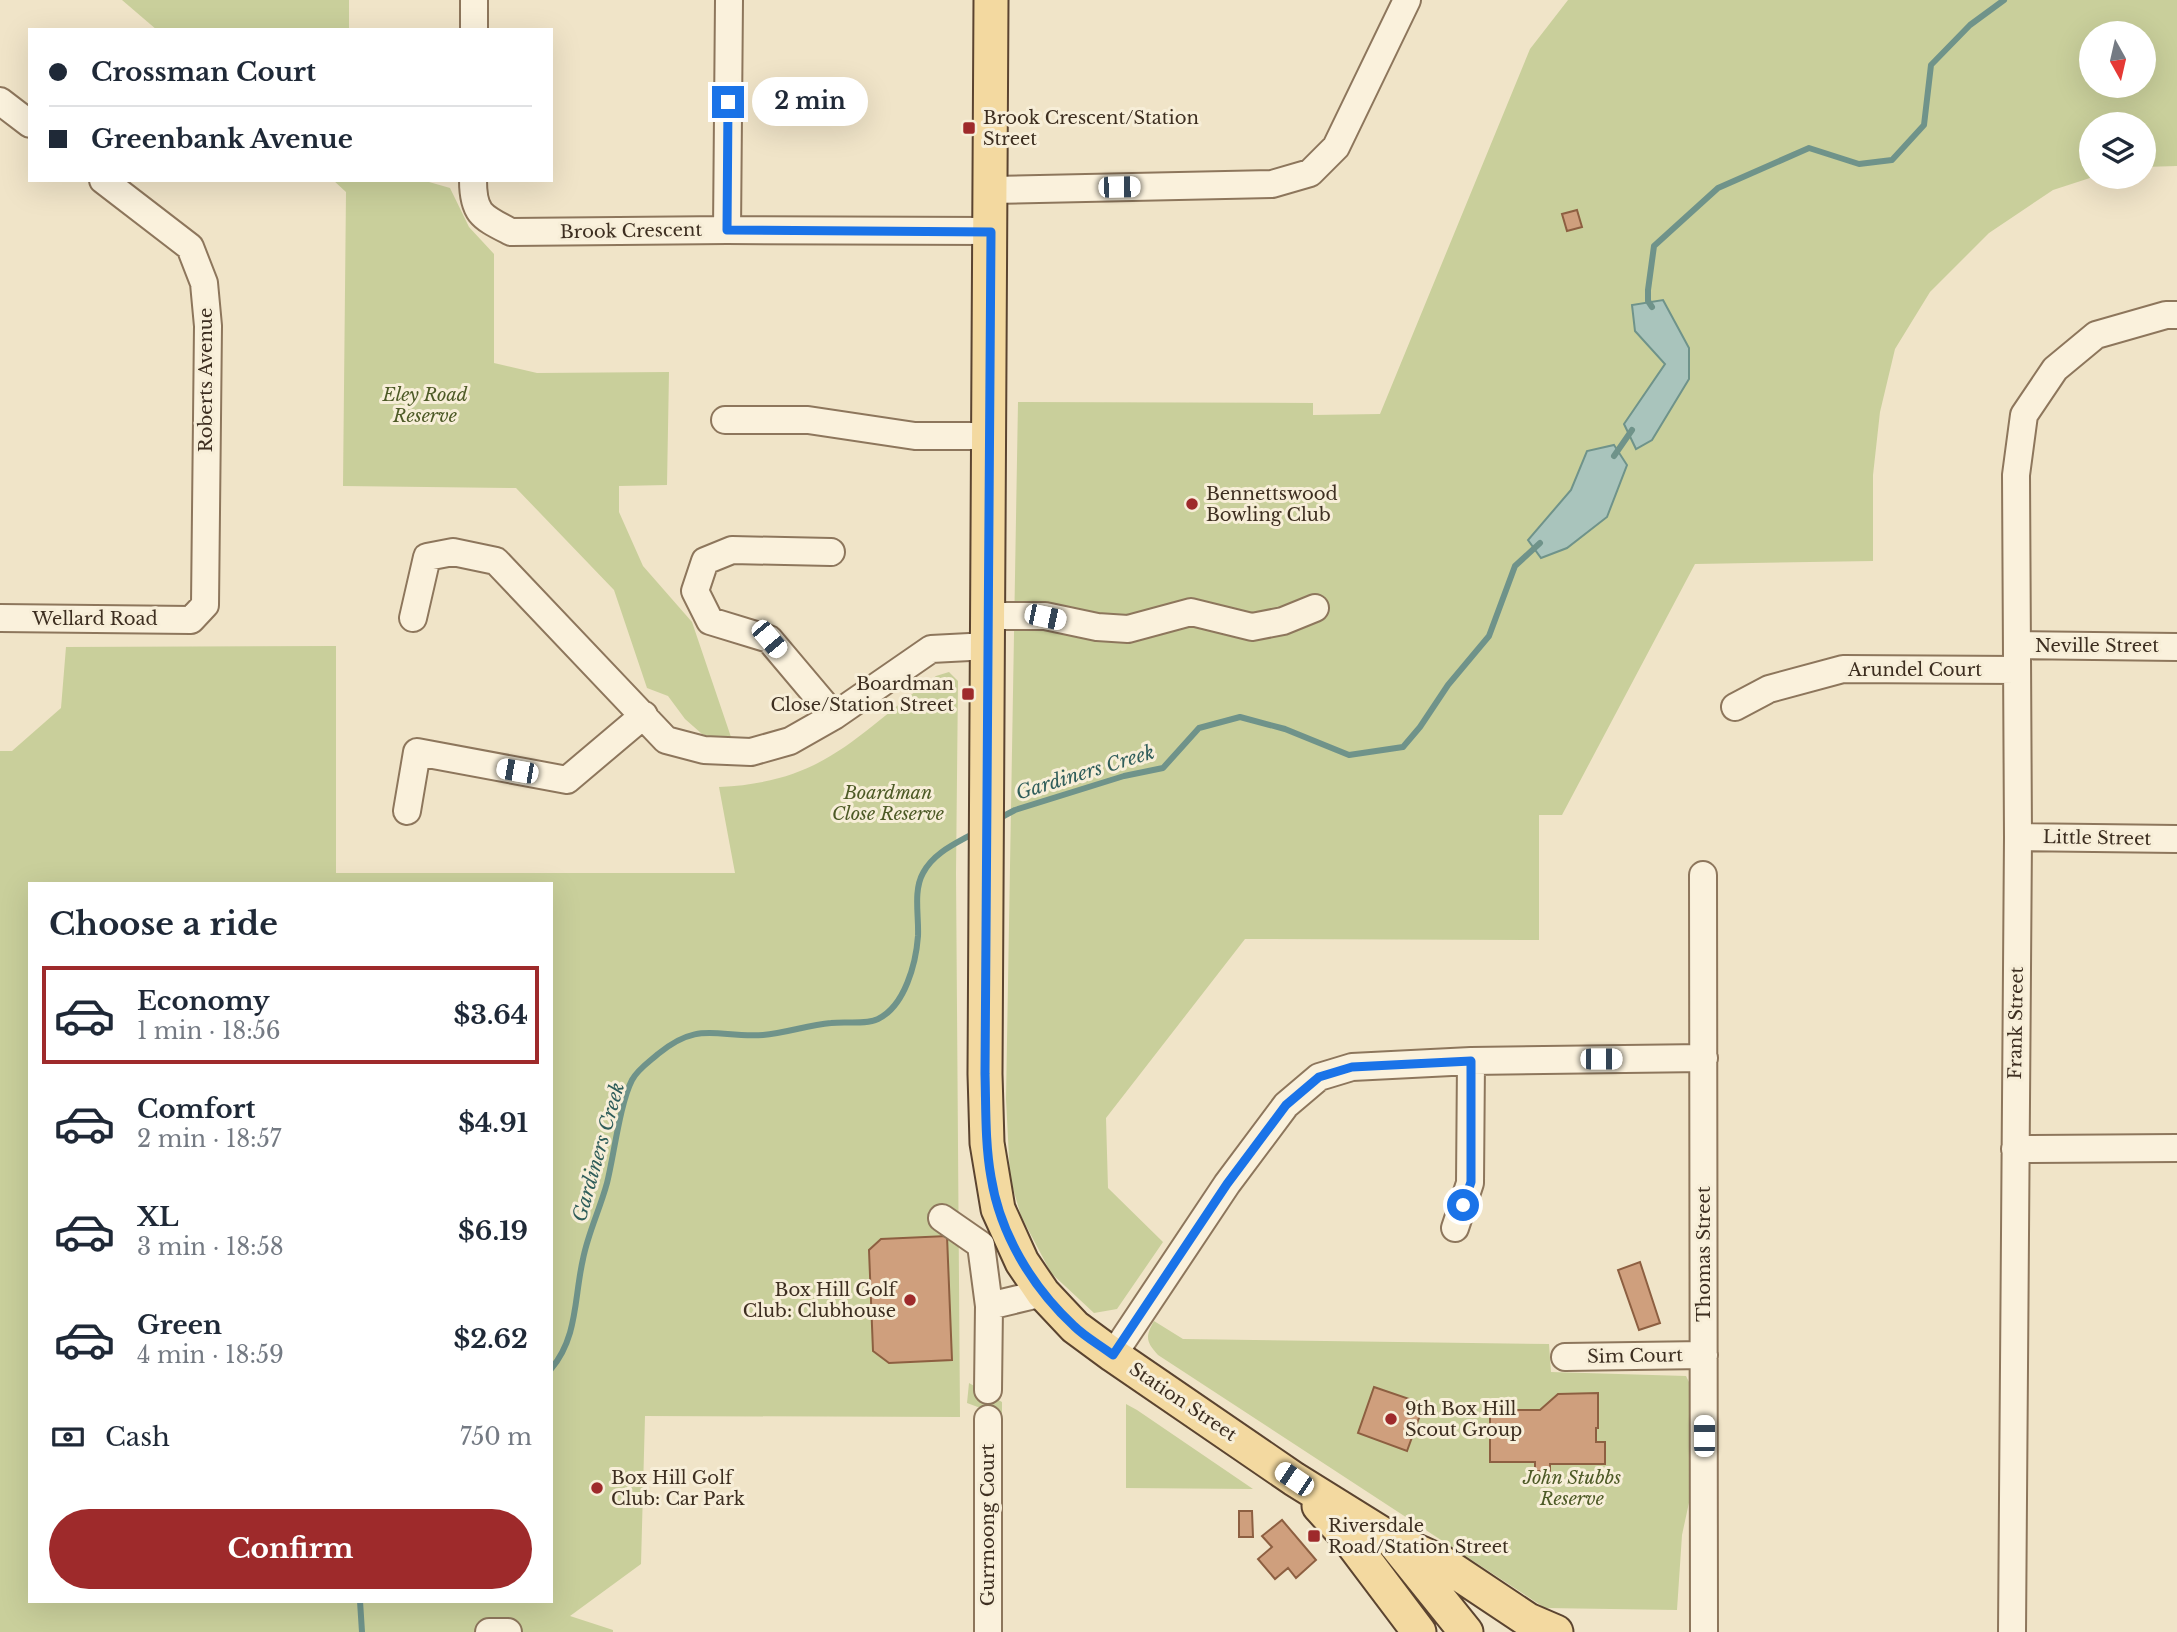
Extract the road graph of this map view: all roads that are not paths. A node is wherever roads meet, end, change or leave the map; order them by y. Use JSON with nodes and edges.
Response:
{"nodes":[{"id":1,"x":474,"y":0,"type":"edge"},
{"id":2,"x":729,"y":0,"type":"edge"},
{"id":3,"x":991,"y":0,"type":"edge"},
{"id":4,"x":1407,"y":0,"type":"edge"},
{"id":5,"x":474,"y":28,"type":"edge"},
{"id":6,"x":0,"y":102,"type":"edge"},
{"id":7,"x":28,"y":123,"type":"edge"},
{"id":8,"x":106,"y":182,"type":"edge"},
{"id":9,"x":474,"y":182,"type":"edge"},
{"id":10,"x":991,"y":190,"type":"junction"},
{"id":11,"x":727,"y":230,"type":"junction"},
{"id":12,"x":991,"y":232,"type":"junction"},
{"id":13,"x":2177,"y":315,"type":"edge"},
{"id":14,"x":725,"y":420,"type":"dead end"},
{"id":15,"x":990,"y":436,"type":"junction"},
{"id":16,"x":831,"y":552,"type":"dead end"},
{"id":17,"x":1315,"y":608,"type":"dead end"},
{"id":18,"x":0,"y":618,"type":"edge"},
{"id":19,"x":414,"y":618,"type":"dead end"},
{"id":20,"x":191,"y":620,"type":"joint"},
{"id":21,"x":989,"y":631,"type":"junction"},
{"id":22,"x":2177,"y":647,"type":"edge"},
{"id":23,"x":2017,"y":658,"type":"junction"},
{"id":24,"x":1735,"y":706,"type":"dead end"},
{"id":25,"x":643,"y":715,"type":"junction"},
{"id":26,"x":834,"y":716,"type":"junction"},
{"id":27,"x":407,"y":811,"type":"dead end"},
{"id":28,"x":2018,"y":837,"type":"junction"},
{"id":29,"x":2177,"y":839,"type":"edge"},
{"id":30,"x":1703,"y":875,"type":"dead end"},
{"id":31,"x":1704,"y":1058,"type":"junction"},
{"id":32,"x":1471,"y":1061,"type":"junction"},
{"id":33,"x":2177,"y":1148,"type":"edge"},
{"id":34,"x":2015,"y":1149,"type":"junction"},
{"id":35,"x":942,"y":1218,"type":"dead end"},
{"id":36,"x":1455,"y":1228,"type":"dead end"},
{"id":37,"x":995,"y":1241,"type":"junction"},
{"id":38,"x":1043,"y":1293,"type":"junction"},
{"id":39,"x":989,"y":1306,"type":"junction"},
{"id":40,"x":1113,"y":1355,"type":"junction"},
{"id":41,"x":1704,"y":1355,"type":"junction"},
{"id":42,"x":1565,"y":1357,"type":"dead end"},
{"id":43,"x":988,"y":1390,"type":"dead end"},
{"id":44,"x":988,"y":1419,"type":"dead end"},
{"id":45,"x":1294,"y":1479,"type":"junction"},
{"id":46,"x":1392,"y":1540,"type":"junction"},
{"id":47,"x":489,"y":1632,"type":"edge"},
{"id":48,"x":508,"y":1632,"type":"edge"},
{"id":49,"x":988,"y":1632,"type":"edge"},
{"id":50,"x":1419,"y":1632,"type":"edge"},
{"id":51,"x":1466,"y":1632,"type":"edge"},
{"id":52,"x":1556,"y":1632,"type":"edge"},
{"id":53,"x":1704,"y":1632,"type":"edge"},
{"id":54,"x":2012,"y":1632,"type":"edge"}],
"edges":[{"from":1,"to":5,"type":"street"},
{"from":2,"to":11,"type":"street"},
{"from":3,"to":10,"type":"main road","name":"Station Street"},
{"from":4,"to":10,"type":"street"},
{"from":6,"to":7,"type":"street"},
{"from":8,"to":20,"type":"street","name":"Roberts Avenue"},
{"from":9,"to":11,"type":"street","name":"Brook Crescent"},
{"from":10,"to":12,"type":"main road","name":"Station Street"},
{"from":11,"to":12,"type":"street","name":"Brook Crescent"},
{"from":12,"to":15,"type":"main road","name":"Station Street"},
{"from":13,"to":23,"type":"street","name":"Frank Street"},
{"from":14,"to":15,"type":"street"},
{"from":15,"to":21,"type":"main road","name":"Station Street"},
{"from":16,"to":26,"type":"street"},
{"from":17,"to":21,"type":"street"},
{"from":18,"to":20,"type":"street","name":"Wellard Road"},
{"from":19,"to":25,"type":"street"},
{"from":21,"to":26,"type":"street"},
{"from":21,"to":37,"type":"main road","name":"Station Street"},
{"from":22,"to":23,"type":"street","name":"Neville Street"},
{"from":23,"to":24,"type":"street","name":"Arundel Court"},
{"from":23,"to":28,"type":"street","name":"Frank Street"},
{"from":25,"to":26,"type":"street"},
{"from":25,"to":27,"type":"street"},
{"from":28,"to":29,"type":"street","name":"Little Street"},
{"from":28,"to":34,"type":"street","name":"Frank Street"},
{"from":30,"to":31,"type":"street","name":"Thomas Street"},
{"from":31,"to":32,"type":"street"},
{"from":31,"to":41,"type":"street","name":"Thomas Street"},
{"from":32,"to":36,"type":"street"},
{"from":32,"to":40,"type":"street"},
{"from":33,"to":34,"type":"street"},
{"from":34,"to":54,"type":"street","name":"Frank Street"},
{"from":35,"to":37,"type":"street"},
{"from":37,"to":38,"type":"main road","name":"Station Street"},
{"from":37,"to":39,"type":"street","name":"Station Street"},
{"from":38,"to":39,"type":"street"},
{"from":38,"to":40,"type":"main road","name":"Station Street"},
{"from":39,"to":43,"type":"street","name":"Station Street"},
{"from":40,"to":45,"type":"main road","name":"Station Street"},
{"from":41,"to":42,"type":"street","name":"Sim Court"},
{"from":41,"to":53,"type":"street","name":"Thomas Street"},
{"from":44,"to":49,"type":"street","name":"Gurrnoong Court"},
{"from":45,"to":46,"type":"main road","name":"Station Street"},
{"from":45,"to":50,"type":"main road","name":"Station Street"},
{"from":46,"to":51,"type":"main road","name":"Station Street"},
{"from":46,"to":52,"type":"main road"},
{"from":47,"to":48,"type":"street"}]}
